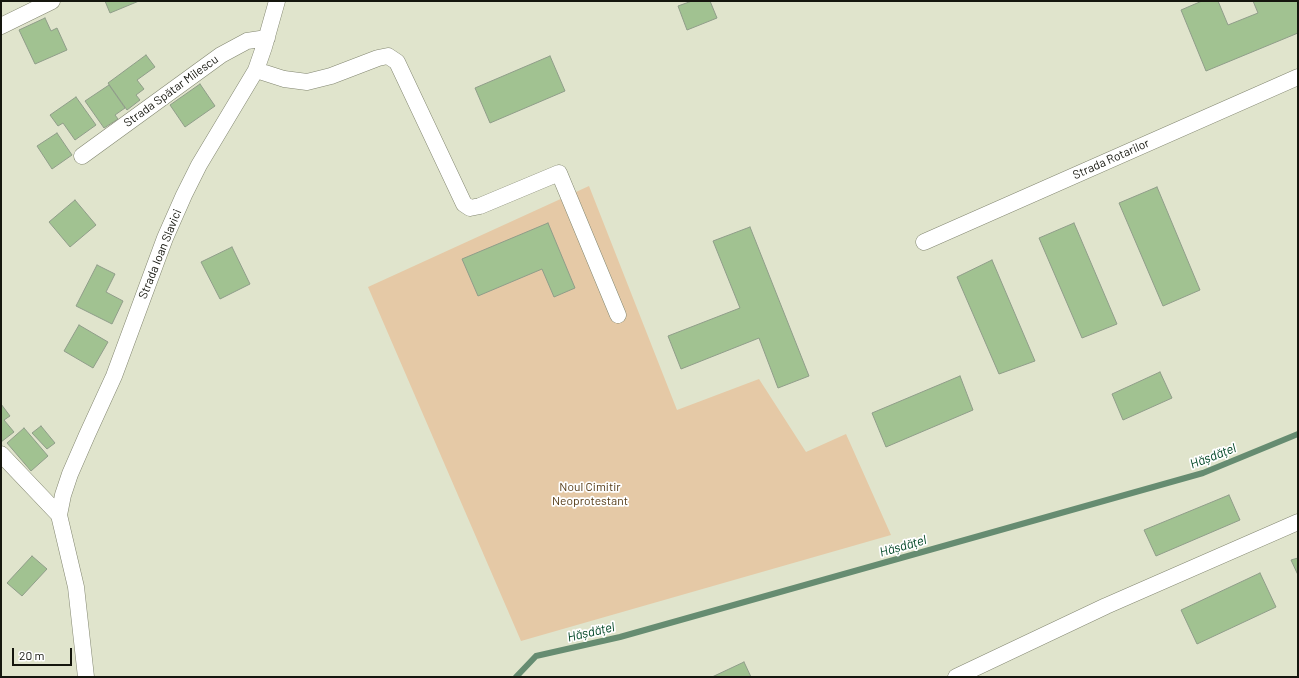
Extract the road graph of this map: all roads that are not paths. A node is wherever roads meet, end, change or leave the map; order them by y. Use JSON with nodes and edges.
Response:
{"nodes":[{"id":1,"x":52,"y":1,"type":"edge"},
{"id":2,"x":277,"y":1,"type":"edge"},
{"id":3,"x":1,"y":26,"type":"edge"},
{"id":4,"x":267,"y":38,"type":"junction"},
{"id":5,"x":256,"y":70,"type":"junction"},
{"id":6,"x":1298,"y":77,"type":"edge"},
{"id":7,"x":82,"y":156,"type":"dead end"},
{"id":8,"x":924,"y":242,"type":"dead end"},
{"id":9,"x":618,"y":315,"type":"dead end"},
{"id":10,"x":1,"y":454,"type":"edge"},
{"id":11,"x":59,"y":515,"type":"junction"},
{"id":12,"x":1298,"y":522,"type":"edge"},
{"id":13,"x":86,"y":677,"type":"edge"},
{"id":14,"x":956,"y":677,"type":"edge"}],
"edges":[{"from":1,"to":3,"type":"street"},
{"from":2,"to":4,"type":"street","name":"Strada Ioan Slavici"},
{"from":4,"to":5,"type":"street","name":"Strada Ioan Slavici"},
{"from":4,"to":7,"type":"street","name":"Strada Spătar Milescu"},
{"from":5,"to":9,"type":"street"},
{"from":5,"to":11,"type":"street","name":"Strada Ioan Slavici"},
{"from":6,"to":8,"type":"street","name":"Strada Rotarilor"},
{"from":10,"to":11,"type":"street"},
{"from":11,"to":13,"type":"street","name":"Strada Ioan Slavici"},
{"from":12,"to":14,"type":"street"}]}
